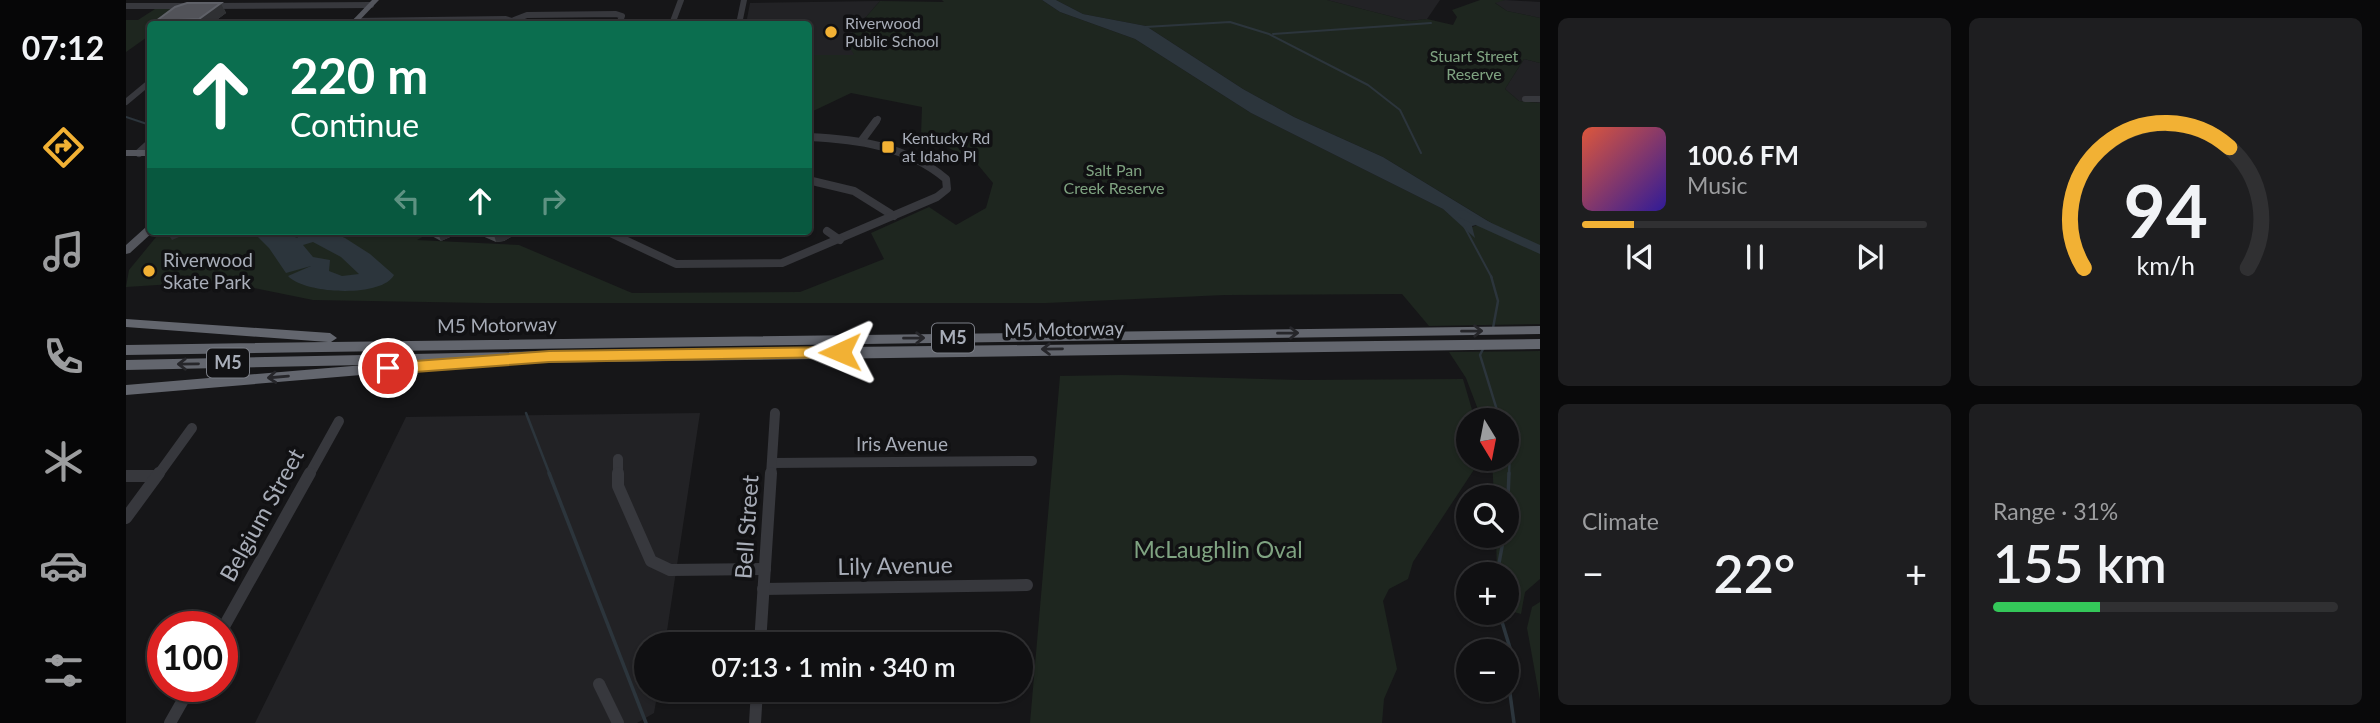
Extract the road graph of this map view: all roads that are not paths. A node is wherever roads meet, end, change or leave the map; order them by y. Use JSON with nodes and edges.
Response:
{"nodes":[{"id":1,"x":265,"y":0,"type":"edge"},
{"id":2,"x":681,"y":0,"type":"edge"},
{"id":3,"x":744,"y":0,"type":"edge"},
{"id":4,"x":373,"y":3,"type":"edge"},
{"id":5,"x":258,"y":5,"type":"junction"},
{"id":6,"x":126,"y":6,"type":"edge"},
{"id":7,"x":195,"y":6,"type":"edge"},
{"id":8,"x":208,"y":6,"type":"edge"},
{"id":9,"x":514,"y":20,"type":"joint"},
{"id":10,"x":356,"y":21,"type":"edge"},
{"id":11,"x":461,"y":21,"type":"edge"},
{"id":12,"x":620,"y":21,"type":"edge"},
{"id":13,"x":673,"y":21,"type":"edge"},
{"id":14,"x":740,"y":21,"type":"edge"},
{"id":15,"x":147,"y":84,"type":"edge"},
{"id":16,"x":1525,"y":99,"type":"dead end"},
{"id":17,"x":1540,"y":99,"type":"edge"},
{"id":18,"x":126,"y":102,"type":"edge"},
{"id":19,"x":878,"y":119,"type":"dead end"},
{"id":20,"x":812,"y":137,"type":"edge"},
{"id":21,"x":862,"y":140,"type":"junction"},
{"id":22,"x":147,"y":146,"type":"edge"},
{"id":23,"x":126,"y":153,"type":"edge"},
{"id":24,"x":139,"y":153,"type":"junction"},
{"id":25,"x":147,"y":153,"type":"edge"},
{"id":26,"x":812,"y":180,"type":"edge"},
{"id":27,"x":894,"y":216,"type":"junction"},
{"id":28,"x":827,"y":231,"type":"dead end"},
{"id":29,"x":147,"y":232,"type":"edge"},
{"id":30,"x":614,"y":235,"type":"edge"},
{"id":31,"x":839,"y":240,"type":"junction"},
{"id":32,"x":137,"y":244,"type":"junction"},
{"id":33,"x":126,"y":251,"type":"edge"},
{"id":34,"x":126,"y":260,"type":"edge"},
{"id":35,"x":126,"y":321,"type":"edge"},
{"id":36,"x":1540,"y":330,"type":"edge"},
{"id":37,"x":503,"y":344,"type":"junction"},
{"id":38,"x":1540,"y":344,"type":"edge"},
{"id":39,"x":126,"y":349,"type":"edge"},
{"id":40,"x":549,"y":357,"type":"junction"},
{"id":41,"x":126,"y":365,"type":"edge"},
{"id":42,"x":126,"y":390,"type":"edge"},
{"id":43,"x":775,"y":413,"type":"dead end"},
{"id":44,"x":339,"y":421,"type":"dead end"},
{"id":45,"x":192,"y":428,"type":"dead end"},
{"id":46,"x":618,"y":459,"type":"dead end"},
{"id":47,"x":1032,"y":461,"type":"dead end"},
{"id":48,"x":772,"y":463,"type":"junction"},
{"id":49,"x":126,"y":476,"type":"edge"},
{"id":50,"x":156,"y":476,"type":"junction"},
{"id":51,"x":126,"y":518,"type":"edge"},
{"id":52,"x":765,"y":569,"type":"junction"},
{"id":53,"x":1027,"y":584,"type":"dead end"},
{"id":54,"x":764,"y":589,"type":"junction"},
{"id":55,"x":233,"y":611,"type":"edge"},
{"id":56,"x":761,"y":632,"type":"edge"},
{"id":57,"x":599,"y":684,"type":"dead end"},
{"id":58,"x":182,"y":702,"type":"edge"},
{"id":59,"x":756,"y":702,"type":"edge"},
{"id":60,"x":170,"y":723,"type":"edge"},
{"id":61,"x":618,"y":723,"type":"edge"},
{"id":62,"x":755,"y":723,"type":"edge"}],
"edges":[{"from":1,"to":5,"type":"street"},
{"from":2,"to":13,"type":"street"},
{"from":3,"to":14,"type":"street"},
{"from":4,"to":5,"type":"street"},
{"from":4,"to":10,"type":"main road"},
{"from":5,"to":8,"type":"street"},
{"from":6,"to":7,"type":"street"},
{"from":9,"to":11,"type":"street"},
{"from":9,"to":12,"type":"street"},
{"from":15,"to":18,"type":"street"},
{"from":16,"to":17,"type":"street"},
{"from":19,"to":21,"type":"street"},
{"from":20,"to":21,"type":"street"},
{"from":21,"to":27,"type":"street"},
{"from":22,"to":24,"type":"street"},
{"from":23,"to":24,"type":"main road"},
{"from":24,"to":25,"type":"main road"},
{"from":26,"to":27,"type":"street"},
{"from":27,"to":31,"type":"street"},
{"from":28,"to":31,"type":"street"},
{"from":29,"to":32,"type":"main road"},
{"from":30,"to":31,"type":"street"},
{"from":32,"to":33,"type":"main road"},
{"from":32,"to":34,"type":"main road"},
{"from":35,"to":37,"type":"highway"},
{"from":37,"to":36,"type":"highway","name":"M5 Motorway","number":"M5","one_way":true},
{"from":37,"to":39,"type":"highway","name":"M5 Motorway","number":"M5"},
{"from":38,"to":40,"type":"highway","name":"M5 Motorway","number":"M5","one_way":true},
{"from":40,"to":41,"type":"highway","name":"M5 Motorway","number":"M5","one_way":true},
{"from":40,"to":42,"type":"highway","one_way":true},
{"from":43,"to":48,"type":"street","name":"Bell Street"},
{"from":44,"to":55,"type":"street","name":"Belgium Street"},
{"from":45,"to":50,"type":"street"},
{"from":46,"to":52,"type":"street"},
{"from":47,"to":48,"type":"street","name":"Iris Avenue"},
{"from":48,"to":52,"type":"street","name":"Bell Street"},
{"from":49,"to":50,"type":"street"},
{"from":50,"to":51,"type":"street"},
{"from":52,"to":54,"type":"street","name":"Bell Street"},
{"from":53,"to":54,"type":"street","name":"Lily Avenue"},
{"from":54,"to":56,"type":"street","name":"Bell Street"},
{"from":57,"to":61,"type":"street"},
{"from":58,"to":60,"type":"street"},
{"from":59,"to":62,"type":"street"}]}
